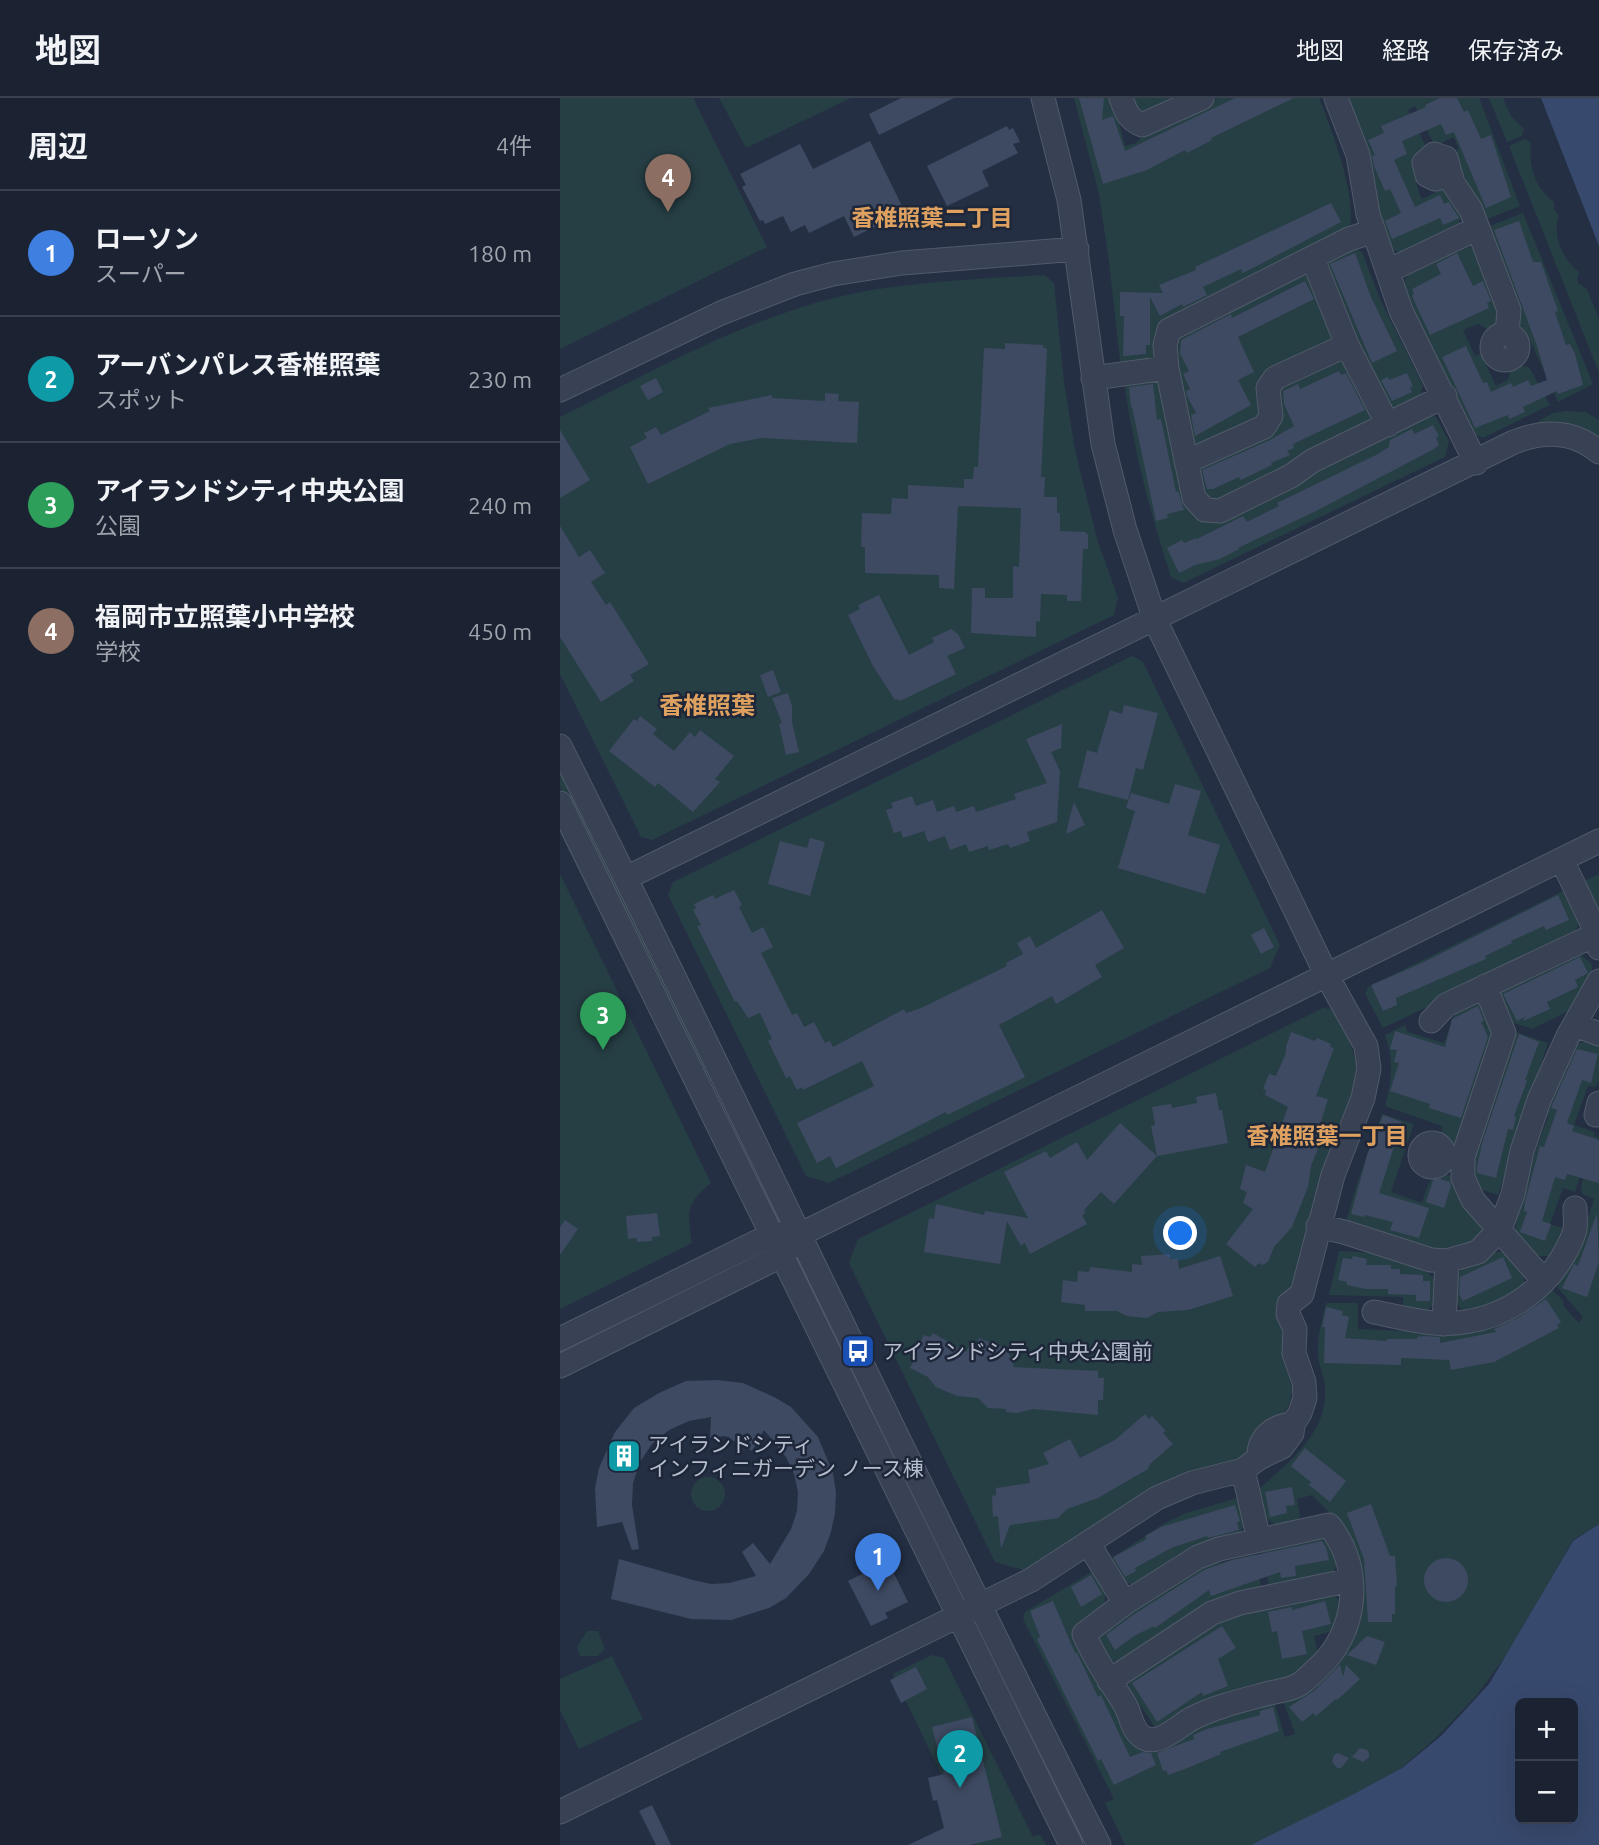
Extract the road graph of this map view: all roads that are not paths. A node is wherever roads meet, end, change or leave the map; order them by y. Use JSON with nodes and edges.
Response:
{"nodes":[{"id":1,"x":1043,"y":98,"type":"edge"},
{"id":2,"x":1121,"y":98,"type":"edge"},
{"id":3,"x":1202,"y":98,"type":"edge"},
{"id":4,"x":1336,"y":98,"type":"edge"},
{"id":5,"x":1448,"y":170,"type":"dead end"},
{"id":6,"x":1478,"y":228,"type":"junction"},
{"id":7,"x":1374,"y":231,"type":"junction"},
{"id":8,"x":1077,"y":249,"type":"junction"},
{"id":9,"x":1312,"y":259,"type":"junction"},
{"id":10,"x":1388,"y":271,"type":"junction"},
{"id":11,"x":1507,"y":334,"type":"dead end"},
{"id":12,"x":1347,"y":345,"type":"junction"},
{"id":13,"x":1167,"y":368,"type":"junction"},
{"id":14,"x":1093,"y":378,"type":"junction"},
{"id":15,"x":560,"y":390,"type":"edge"},
{"id":16,"x":1445,"y":396,"type":"junction"},
{"id":17,"x":1388,"y":425,"type":"junction"},
{"id":18,"x":1599,"y":452,"type":"edge"},
{"id":19,"x":1186,"y":462,"type":"junction"},
{"id":20,"x":1476,"y":463,"type":"junction"},
{"id":21,"x":1155,"y":620,"type":"junction"},
{"id":22,"x":560,"y":746,"type":"edge"},
{"id":23,"x":560,"y":803,"type":"edge"},
{"id":24,"x":1599,"y":841,"type":"edge"},
{"id":25,"x":1562,"y":860,"type":"junction"},
{"id":26,"x":626,"y":878,"type":"junction"},
{"id":27,"x":1598,"y":938,"type":"edge"},
{"id":28,"x":1328,"y":976,"type":"junction"},
{"id":29,"x":1599,"y":981,"type":"edge"},
{"id":30,"x":1485,"y":986,"type":"junction"},
{"id":31,"x":1431,"y":1021,"type":"dead end"},
{"id":32,"x":1576,"y":1025,"type":"junction"},
{"id":33,"x":1599,"y":1034,"type":"edge"},
{"id":34,"x":1575,"y":1208,"type":"dead end"},
{"id":35,"x":1318,"y":1226,"type":"junction"},
{"id":36,"x":1500,"y":1229,"type":"junction"},
{"id":37,"x":801,"y":1234,"type":"junction"},
{"id":38,"x":778,"y":1244,"type":"junction"},
{"id":39,"x":1447,"y":1261,"type":"junction"},
{"id":40,"x":1545,"y":1280,"type":"junction"},
{"id":41,"x":1374,"y":1312,"type":"dead end"},
{"id":42,"x":1444,"y":1324,"type":"junction"},
{"id":43,"x":560,"y":1339,"type":"edge"},
{"id":44,"x":560,"y":1366,"type":"edge"},
{"id":45,"x":1251,"y":1464,"type":"junction"},
{"id":46,"x":1259,"y":1540,"type":"junction"},
{"id":47,"x":1088,"y":1543,"type":"junction"},
{"id":48,"x":1351,"y":1580,"type":"junction"},
{"id":49,"x":1125,"y":1603,"type":"junction"},
{"id":50,"x":980,"y":1606,"type":"junction"},
{"id":51,"x":959,"y":1616,"type":"junction"},
{"id":52,"x":1109,"y":1681,"type":"junction"},
{"id":53,"x":560,"y":1812,"type":"edge"},
{"id":54,"x":1071,"y":1845,"type":"edge"},
{"id":55,"x":1099,"y":1845,"type":"edge"}],
"edges":[{"from":1,"to":8,"type":"street"},
{"from":2,"to":3,"type":"street"},
{"from":4,"to":7,"type":"street"},
{"from":5,"to":6,"type":"street"},
{"from":6,"to":10,"type":"street"},
{"from":6,"to":11,"type":"street"},
{"from":7,"to":9,"type":"street"},
{"from":7,"to":10,"type":"street"},
{"from":8,"to":14,"type":"street"},
{"from":8,"to":15,"type":"street"},
{"from":9,"to":12,"type":"street"},
{"from":9,"to":13,"type":"street"},
{"from":10,"to":16,"type":"street"},
{"from":12,"to":17,"type":"street"},
{"from":12,"to":19,"type":"street"},
{"from":13,"to":14,"type":"street"},
{"from":13,"to":19,"type":"street"},
{"from":14,"to":21,"type":"street"},
{"from":16,"to":17,"type":"street"},
{"from":16,"to":20,"type":"street"},
{"from":17,"to":19,"type":"street"},
{"from":18,"to":20,"type":"street"},
{"from":20,"to":21,"type":"street"},
{"from":21,"to":26,"type":"street"},
{"from":21,"to":28,"type":"street"},
{"from":22,"to":26,"type":"street"},
{"from":23,"to":38,"type":"street"},
{"from":24,"to":25,"type":"street"},
{"from":25,"to":27,"type":"street"},
{"from":25,"to":28,"type":"street"},
{"from":26,"to":37,"type":"street"},
{"from":27,"to":30,"type":"street"},
{"from":28,"to":35,"type":"street"},
{"from":28,"to":37,"type":"street"},
{"from":29,"to":32,"type":"street"},
{"from":30,"to":31,"type":"street"},
{"from":30,"to":36,"type":"street"},
{"from":32,"to":33,"type":"street"},
{"from":32,"to":36,"type":"street"},
{"from":34,"to":40,"type":"street"},
{"from":35,"to":39,"type":"street"},
{"from":35,"to":45,"type":"street"},
{"from":36,"to":39,"type":"street"},
{"from":36,"to":40,"type":"street"},
{"from":37,"to":38,"type":"street"},
{"from":37,"to":50,"type":"street"},
{"from":38,"to":43,"type":"street"},
{"from":38,"to":44,"type":"street"},
{"from":38,"to":51,"type":"street"},
{"from":39,"to":42,"type":"street"},
{"from":40,"to":42,"type":"street"},
{"from":41,"to":42,"type":"street"},
{"from":45,"to":46,"type":"street"},
{"from":45,"to":47,"type":"street"},
{"from":46,"to":48,"type":"street"},
{"from":46,"to":49,"type":"street"},
{"from":47,"to":49,"type":"street"},
{"from":47,"to":50,"type":"street"},
{"from":48,"to":52,"type":"street"},
{"from":48,"to":52,"type":"street"},
{"from":49,"to":52,"type":"street"},
{"from":50,"to":51,"type":"street"},
{"from":50,"to":55,"type":"street"},
{"from":51,"to":53,"type":"street"},
{"from":51,"to":54,"type":"street"}]}
